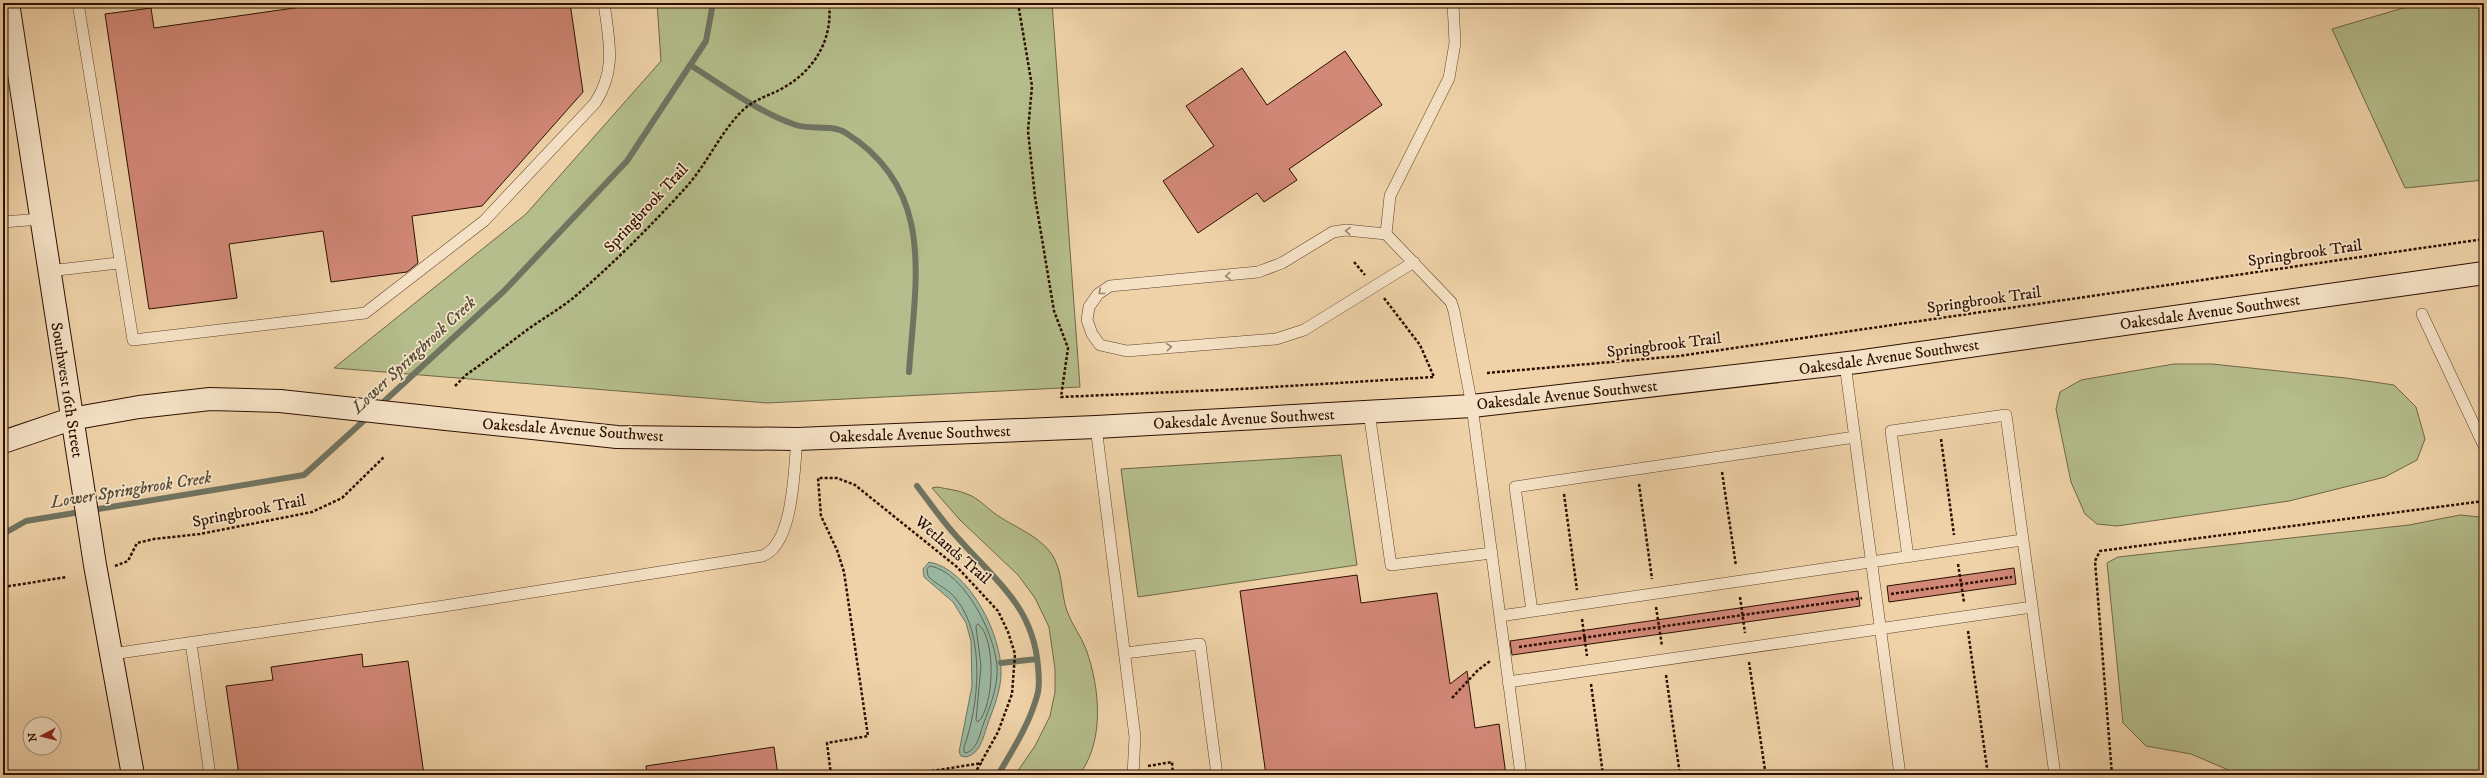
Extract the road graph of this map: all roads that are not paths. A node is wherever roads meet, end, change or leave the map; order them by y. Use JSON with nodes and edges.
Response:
{"nodes":[{"id":1,"x":8,"y":3,"type":"edge"},
{"id":2,"x":78,"y":3,"type":"edge"},
{"id":3,"x":604,"y":3,"type":"edge"},
{"id":4,"x":1453,"y":3,"type":"edge"},
{"id":5,"x":10,"y":58,"type":"edge"},
{"id":6,"x":41,"y":219,"type":"junction"},
{"id":7,"x":3,"y":222,"type":"edge"},
{"id":8,"x":1386,"y":234,"type":"junction"},
{"id":9,"x":1414,"y":262,"type":"junction"},
{"id":10,"x":118,"y":263,"type":"junction"},
{"id":11,"x":49,"y":271,"type":"junction"},
{"id":12,"x":2484,"y":273,"type":"edge"},
{"id":13,"x":2422,"y":314,"type":"dead end"},
{"id":14,"x":1845,"y":364,"type":"junction"},
{"id":15,"x":1472,"y":406,"type":"junction"},
{"id":16,"x":1369,"y":412,"type":"junction"},
{"id":17,"x":71,"y":419,"type":"junction"},
{"id":18,"x":1096,"y":427,"type":"junction"},
{"id":19,"x":1855,"y":436,"type":"junction"},
{"id":20,"x":797,"y":439,"type":"junction"},
{"id":21,"x":3,"y":442,"type":"edge"},
{"id":22,"x":2484,"y":446,"type":"edge"},
{"id":23,"x":2022,"y":540,"type":"junction"},
{"id":24,"x":1492,"y":553,"type":"junction"},
{"id":25,"x":1908,"y":556,"type":"junction"},
{"id":26,"x":1872,"y":562,"type":"junction"},
{"id":27,"x":2032,"y":607,"type":"junction"},
{"id":28,"x":1532,"y":611,"type":"junction"},
{"id":29,"x":1500,"y":616,"type":"junction"},
{"id":30,"x":1880,"y":628,"type":"junction"},
{"id":31,"x":191,"y":643,"type":"junction"},
{"id":32,"x":1125,"y":653,"type":"junction"},
{"id":33,"x":112,"y":654,"type":"junction"},
{"id":34,"x":1508,"y":682,"type":"junction"},
{"id":35,"x":133,"y":775,"type":"edge"},
{"id":36,"x":210,"y":775,"type":"edge"},
{"id":37,"x":1133,"y":775,"type":"edge"},
{"id":38,"x":1217,"y":775,"type":"edge"},
{"id":39,"x":1521,"y":775,"type":"edge"},
{"id":40,"x":1900,"y":775,"type":"edge"},
{"id":41,"x":2055,"y":775,"type":"edge"}],
"edges":[{"from":1,"to":5,"type":"street","name":"Southwest 16th Street"},
{"from":2,"to":10,"type":"lane"},
{"from":3,"to":10,"type":"lane"},
{"from":4,"to":8,"type":"lane"},
{"from":5,"to":6,"type":"street","name":"Southwest 16th Street"},
{"from":6,"to":7,"type":"lane"},
{"from":6,"to":11,"type":"street","name":"Southwest 16th Street"},
{"from":8,"to":9,"type":"lane"},
{"from":8,"to":9,"type":"lane","one_way":true},
{"from":9,"to":15,"type":"lane"},
{"from":10,"to":11,"type":"lane"},
{"from":11,"to":17,"type":"street","name":"Southwest 16th Street"},
{"from":12,"to":14,"type":"street","name":"Oakesdale Avenue Southwest"},
{"from":13,"to":22,"type":"lane"},
{"from":14,"to":15,"type":"street","name":"Oakesdale Avenue Southwest"},
{"from":14,"to":19,"type":"lane"},
{"from":15,"to":16,"type":"street","name":"Oakesdale Avenue Southwest"},
{"from":15,"to":24,"type":"lane"},
{"from":16,"to":18,"type":"street","name":"Oakesdale Avenue Southwest"},
{"from":16,"to":24,"type":"lane"},
{"from":17,"to":20,"type":"street","name":"Oakesdale Avenue Southwest","bridge":true},
{"from":17,"to":21,"type":"street","name":"Oakesdale Avenue Southwest"},
{"from":17,"to":33,"type":"street","name":"Southwest 16th Street"},
{"from":18,"to":20,"type":"street","name":"Oakesdale Avenue Southwest"},
{"from":18,"to":32,"type":"lane"},
{"from":19,"to":26,"type":"lane"},
{"from":19,"to":28,"type":"lane"},
{"from":20,"to":31,"type":"lane"},
{"from":23,"to":25,"type":"lane"},
{"from":23,"to":25,"type":"lane"},
{"from":23,"to":27,"type":"lane"},
{"from":24,"to":29,"type":"lane"},
{"from":25,"to":26,"type":"lane"},
{"from":26,"to":28,"type":"lane"},
{"from":26,"to":30,"type":"lane"},
{"from":27,"to":30,"type":"lane"},
{"from":27,"to":41,"type":"lane"},
{"from":28,"to":29,"type":"lane"},
{"from":29,"to":34,"type":"lane"},
{"from":30,"to":34,"type":"lane"},
{"from":30,"to":40,"type":"lane"},
{"from":31,"to":33,"type":"lane"},
{"from":31,"to":36,"type":"lane"},
{"from":32,"to":37,"type":"lane"},
{"from":32,"to":38,"type":"lane"},
{"from":33,"to":35,"type":"street","name":"Southwest 16th Street"},
{"from":34,"to":39,"type":"lane"}]}
